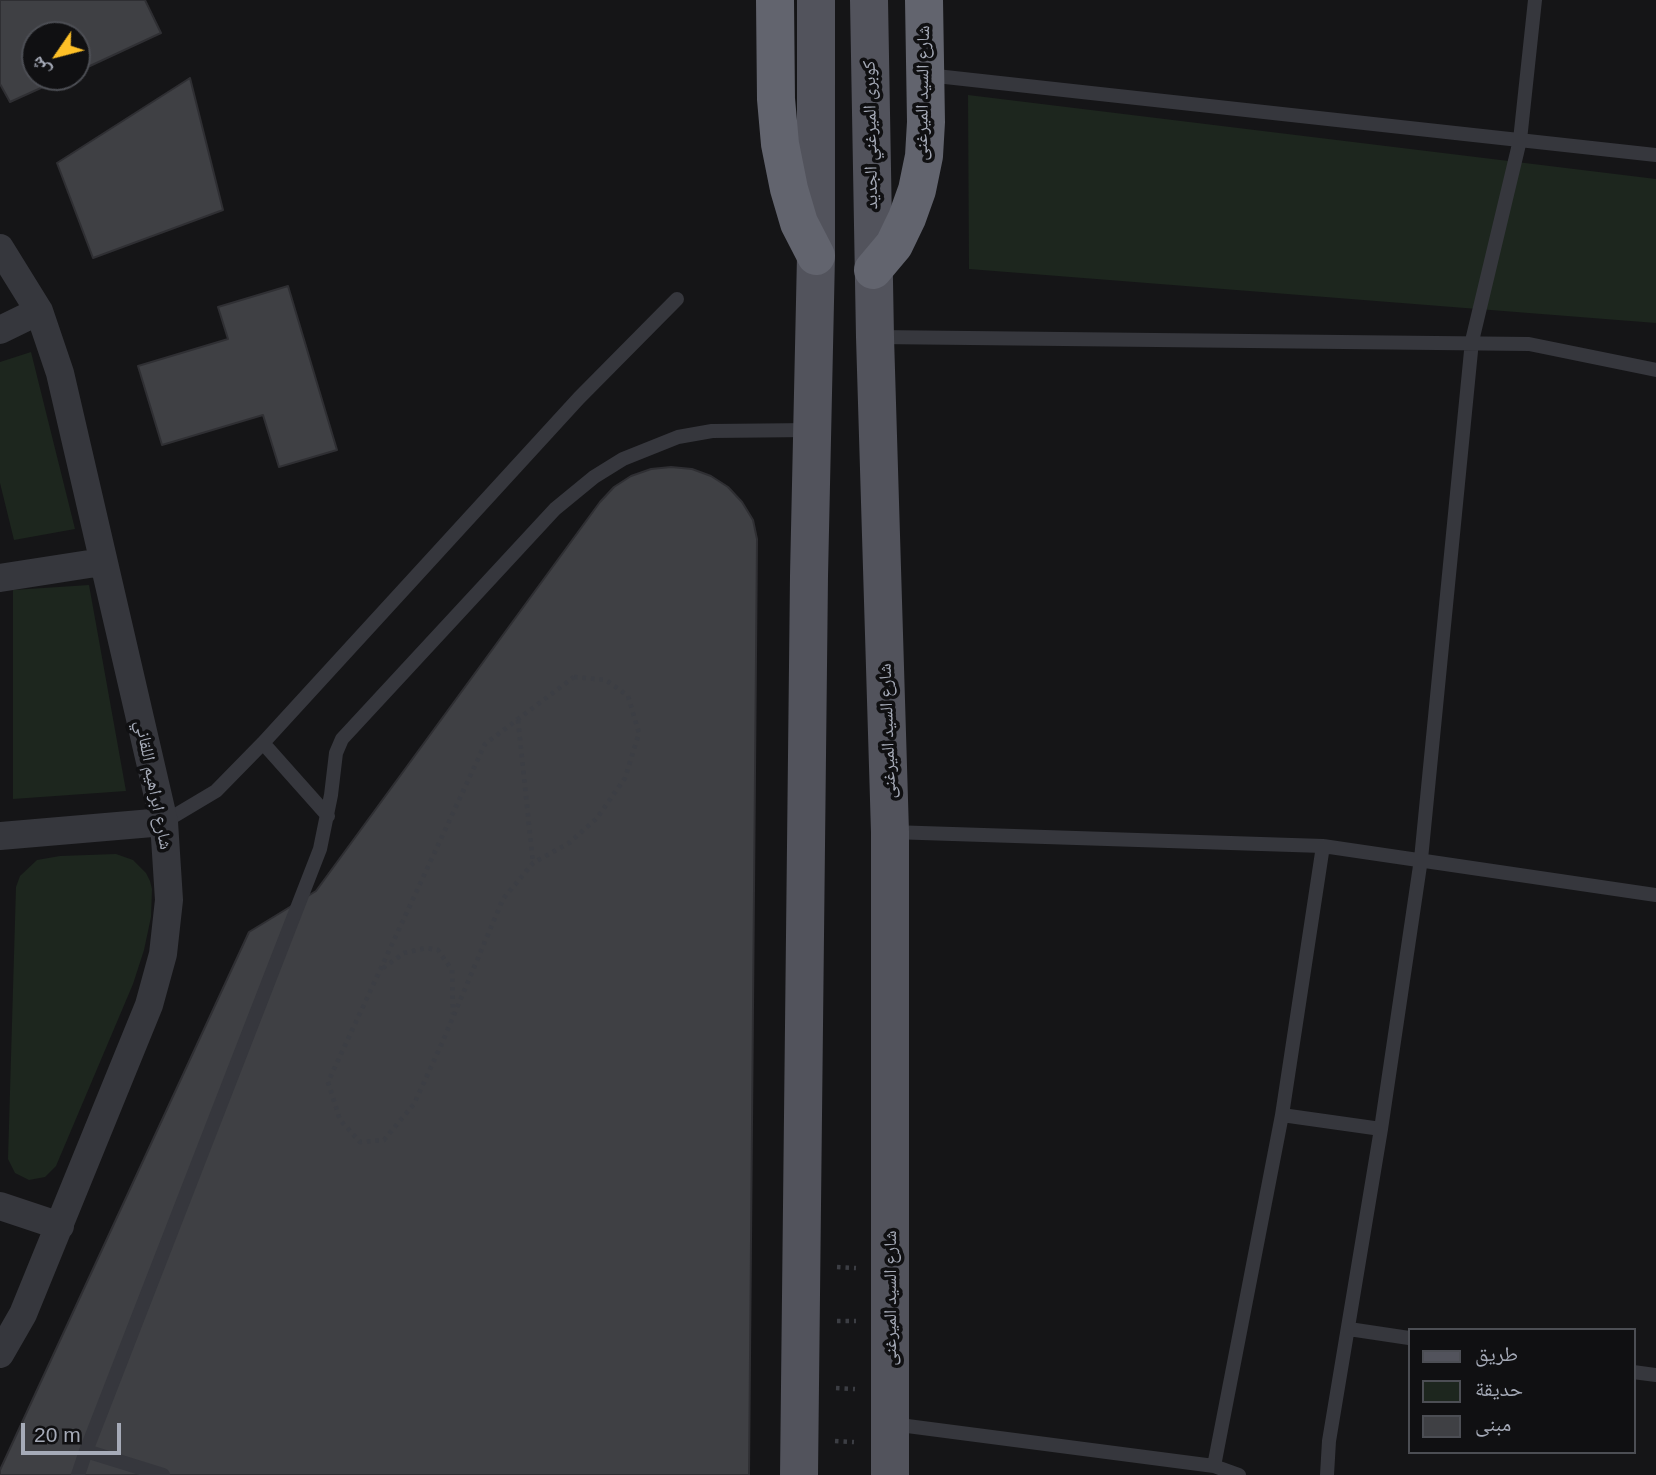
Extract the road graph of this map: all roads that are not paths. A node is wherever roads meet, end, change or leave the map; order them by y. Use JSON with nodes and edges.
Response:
{"nodes":[{"id":1,"x":775,"y":0,"type":"edge"},
{"id":2,"x":816,"y":0,"type":"edge"},
{"id":3,"x":869,"y":0,"type":"edge"},
{"id":4,"x":924,"y":0,"type":"edge"},
{"id":5,"x":1535,"y":0,"type":"edge"},
{"id":6,"x":925,"y":75,"type":"junction"},
{"id":7,"x":1520,"y":140,"type":"junction"},
{"id":8,"x":1656,"y":155,"type":"edge"},
{"id":9,"x":0,"y":248,"type":"edge"},
{"id":10,"x":816,"y":256,"type":"junction"},
{"id":11,"x":873,"y":270,"type":"junction"},
{"id":12,"x":677,"y":299,"type":"dead end"},
{"id":13,"x":39,"y":312,"type":"junction"},
{"id":14,"x":0,"y":330,"type":"edge"},
{"id":15,"x":815,"y":335,"type":"junction"},
{"id":16,"x":875,"y":337,"type":"junction"},
{"id":17,"x":1472,"y":341,"type":"junction"},
{"id":18,"x":1656,"y":370,"type":"edge"},
{"id":19,"x":812,"y":429,"type":"junction"},
{"id":20,"x":102,"y":562,"type":"junction"},
{"id":21,"x":0,"y":578,"type":"edge"},
{"id":22,"x":263,"y":743,"type":"junction"},
{"id":23,"x":328,"y":816,"type":"junction"},
{"id":24,"x":164,"y":821,"type":"junction"},
{"id":25,"x":890,"y":832,"type":"junction"},
{"id":26,"x":0,"y":836,"type":"edge"},
{"id":27,"x":1323,"y":846,"type":"junction"},
{"id":28,"x":1421,"y":859,"type":"junction"},
{"id":29,"x":1656,"y":895,"type":"edge"},
{"id":30,"x":1282,"y":1115,"type":"junction"},
{"id":31,"x":1381,"y":1129,"type":"junction"},
{"id":32,"x":0,"y":1206,"type":"edge"},
{"id":33,"x":60,"y":1226,"type":"junction"},
{"id":34,"x":1349,"y":1329,"type":"junction"},
{"id":35,"x":1408,"y":1338,"type":"edge"},
{"id":36,"x":0,"y":1354,"type":"edge"},
{"id":37,"x":1635,"y":1372,"type":"edge"},
{"id":38,"x":1656,"y":1375,"type":"edge"},
{"id":39,"x":891,"y":1433,"type":"edge"},
{"id":40,"x":86,"y":1451,"type":"junction"},
{"id":41,"x":799,"y":1457,"type":"edge"},
{"id":42,"x":1214,"y":1466,"type":"junction"},
{"id":43,"x":78,"y":1475,"type":"edge"},
{"id":44,"x":163,"y":1475,"type":"edge"},
{"id":45,"x":1239,"y":1475,"type":"edge"},
{"id":46,"x":1326,"y":1475,"type":"edge"}],
"edges":[{"from":1,"to":10,"type":"highway"},
{"from":2,"to":10,"type":"main road"},
{"from":3,"to":11,"type":"main road","name":"كوبرى الميرغني الجديد"},
{"from":4,"to":6,"type":"highway","name":"شارع السيد الميرغنى"},
{"from":5,"to":7,"type":"lane"},
{"from":6,"to":7,"type":"lane"},
{"from":6,"to":11,"type":"highway","name":"شارع السيد الميرغنى"},
{"from":7,"to":8,"type":"lane"},
{"from":7,"to":17,"type":"lane"},
{"from":9,"to":13,"type":"street","name":"شارع ابراهيم اللقاني"},
{"from":10,"to":15,"type":"main road"},
{"from":11,"to":16,"type":"main road","name":"شارع السيد الميرغنى"},
{"from":12,"to":22,"type":"lane"},
{"from":13,"to":14,"type":"street"},
{"from":13,"to":20,"type":"street","name":"شارع ابراهيم اللقاني"},
{"from":15,"to":16,"type":"main road"},
{"from":15,"to":19,"type":"main road"},
{"from":16,"to":17,"type":"lane"},
{"from":16,"to":25,"type":"main road","name":"شارع السيد الميرغنى"},
{"from":17,"to":18,"type":"lane"},
{"from":17,"to":28,"type":"lane"},
{"from":19,"to":23,"type":"lane"},
{"from":19,"to":41,"type":"main road"},
{"from":20,"to":21,"type":"street"},
{"from":20,"to":24,"type":"street","name":"شارع ابراهيم اللقاني"},
{"from":22,"to":23,"type":"lane"},
{"from":22,"to":24,"type":"lane"},
{"from":23,"to":40,"type":"lane"},
{"from":24,"to":26,"type":"street"},
{"from":24,"to":33,"type":"street","name":"شارع ابراهيم اللقاني"},
{"from":25,"to":27,"type":"lane"},
{"from":25,"to":39,"type":"main road","name":"شارع السيد الميرغنى"},
{"from":27,"to":28,"type":"lane"},
{"from":27,"to":30,"type":"lane"},
{"from":28,"to":29,"type":"lane"},
{"from":28,"to":31,"type":"lane"},
{"from":30,"to":31,"type":"lane"},
{"from":30,"to":42,"type":"lane"},
{"from":31,"to":34,"type":"lane"},
{"from":32,"to":33,"type":"street"},
{"from":33,"to":36,"type":"street","name":"شارع ابراهيم اللقاني"},
{"from":34,"to":35,"type":"lane"},
{"from":34,"to":46,"type":"lane"},
{"from":37,"to":38,"type":"lane"},
{"from":39,"to":42,"type":"lane"},
{"from":40,"to":43,"type":"lane"},
{"from":40,"to":44,"type":"lane"},
{"from":42,"to":45,"type":"lane"}]}
